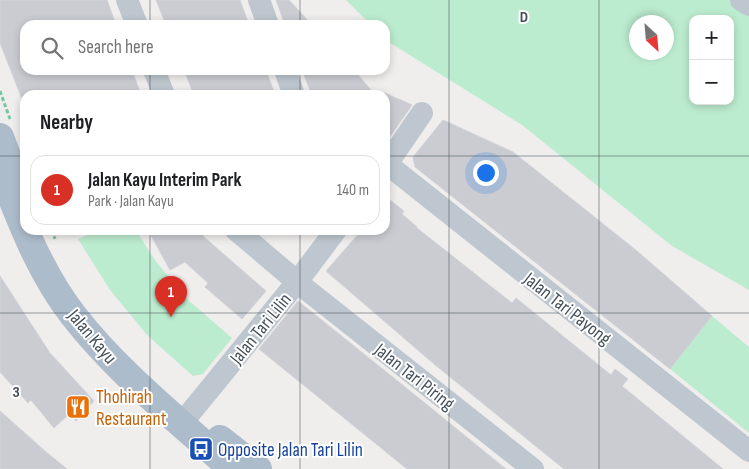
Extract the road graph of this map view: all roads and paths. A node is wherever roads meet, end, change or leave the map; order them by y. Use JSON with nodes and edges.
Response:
{"nodes":[{"id":1,"x":127,"y":0,"type":"edge"},
{"id":2,"x":259,"y":0,"type":"edge"},
{"id":3,"x":741,"y":0,"type":"edge"},
{"id":4,"x":749,"y":6,"type":"edge"},
{"id":5,"x":135,"y":20,"type":"edge"},
{"id":6,"x":266,"y":20,"type":"edge"},
{"id":7,"x":156,"y":75,"type":"edge"},
{"id":8,"x":287,"y":75,"type":"edge"},
{"id":9,"x":162,"y":90,"type":"edge"},
{"id":10,"x":292,"y":90,"type":"edge"},
{"id":11,"x":422,"y":113,"type":"dead end"},
{"id":12,"x":0,"y":137,"type":"edge"},
{"id":13,"x":390,"y":160,"type":"edge"},
{"id":14,"x":390,"y":169,"type":"edge"},
{"id":15,"x":11,"y":189,"type":"edge"},
{"id":16,"x":20,"y":212,"type":"edge"},
{"id":17,"x":29,"y":235,"type":"edge"},
{"id":18,"x":242,"y":235,"type":"edge"},
{"id":19,"x":332,"y":235,"type":"edge"},
{"id":20,"x":47,"y":238,"type":"edge"},
{"id":21,"x":297,"y":282,"type":"junction"},
{"id":22,"x":186,"y":419,"type":"junction"},
{"id":23,"x":749,"y":451,"type":"edge"},
{"id":24,"x":232,"y":469,"type":"edge"},
{"id":25,"x":258,"y":469,"type":"edge"},
{"id":26,"x":533,"y":469,"type":"edge"}],
"edges":[{"from":1,"to":5,"type":"street"},
{"from":2,"to":6,"type":"street"},
{"from":3,"to":4,"type":"street"},
{"from":7,"to":9,"type":"street"},
{"from":8,"to":10,"type":"street"},
{"from":11,"to":13,"type":"street"},
{"from":12,"to":15,"type":"main road","name":"Jalan Kayu"},
{"from":14,"to":23,"type":"street","name":"Jalan Tari Payong"},
{"from":15,"to":16,"type":"main road","name":"Jalan Kayu"},
{"from":17,"to":22,"type":"main road","name":"Jalan Kayu"},
{"from":18,"to":21,"type":"street","name":"Jalan Tari Piring"},
{"from":19,"to":21,"type":"street","name":"Jalan Tari Lilin"},
{"from":20,"to":22,"type":"main road","name":"Jalan Kayu"},
{"from":21,"to":22,"type":"street","name":"Jalan Tari Lilin"},
{"from":21,"to":26,"type":"street","name":"Jalan Tari Piring"},
{"from":22,"to":24,"type":"main road","name":"Jalan Kayu"},
{"from":22,"to":25,"type":"main road","name":"Jalan Kayu"}]}
